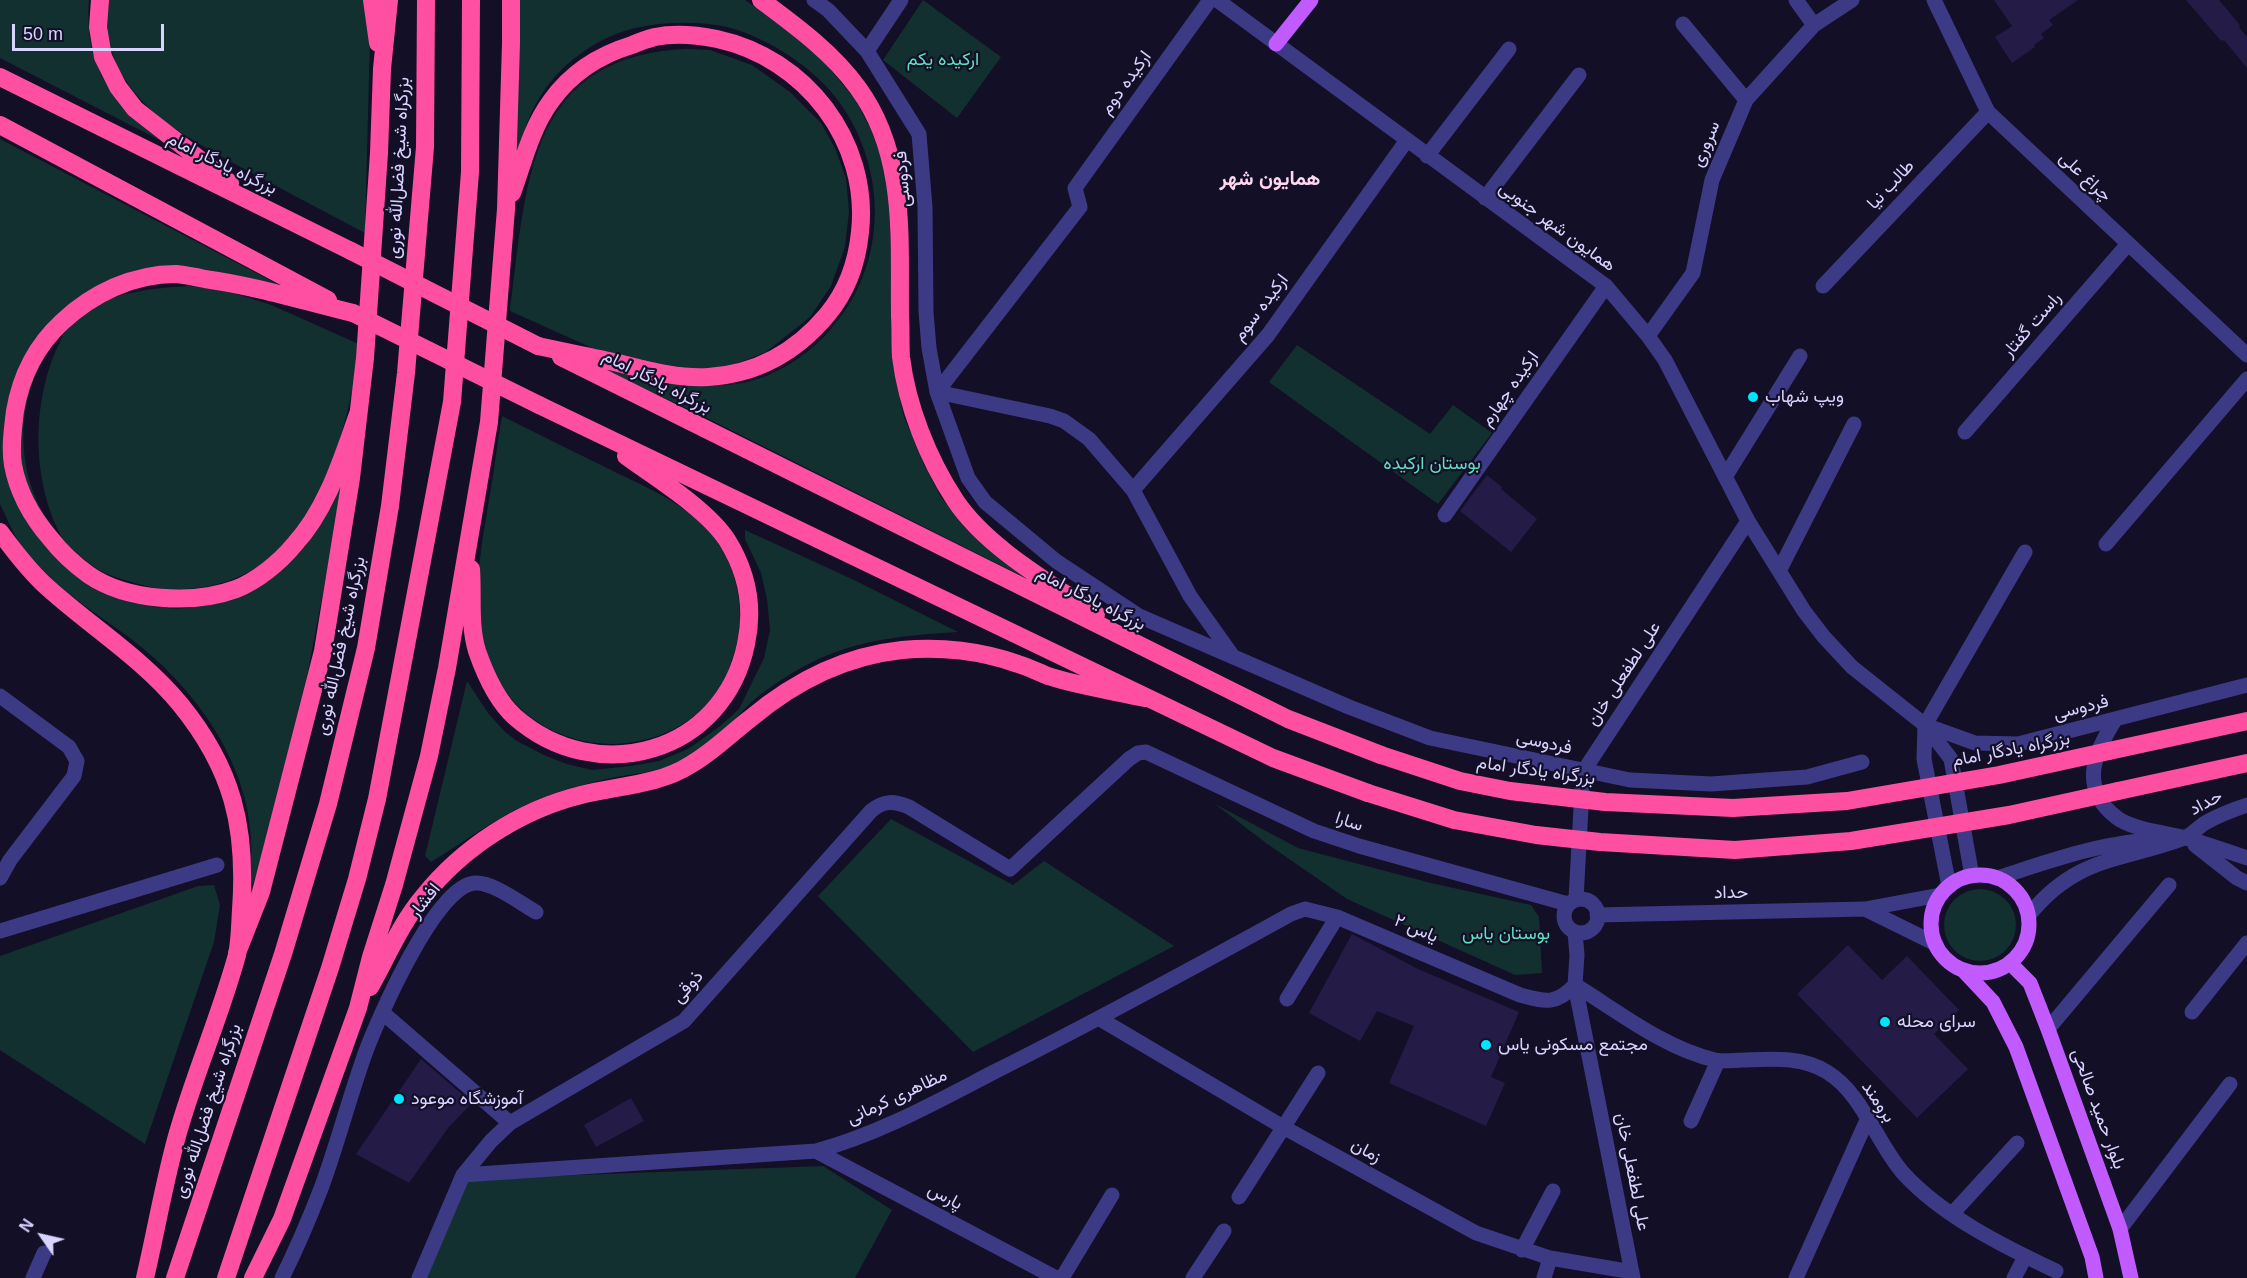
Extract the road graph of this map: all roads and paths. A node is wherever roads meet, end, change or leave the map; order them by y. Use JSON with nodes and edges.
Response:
{"nodes":[{"id":1,"x":100,"y":0,"type":"edge"},
{"id":2,"x":372,"y":0,"type":"edge"},
{"id":3,"x":389,"y":0,"type":"edge"},
{"id":4,"x":426,"y":0,"type":"edge"},
{"id":5,"x":471,"y":0,"type":"edge"},
{"id":6,"x":511,"y":0,"type":"edge"},
{"id":7,"x":761,"y":0,"type":"edge"},
{"id":8,"x":814,"y":0,"type":"edge"},
{"id":9,"x":901,"y":0,"type":"edge"},
{"id":10,"x":1210,"y":0,"type":"edge"},
{"id":11,"x":1217,"y":0,"type":"edge"},
{"id":12,"x":1311,"y":0,"type":"edge"},
{"id":13,"x":1796,"y":0,"type":"edge"},
{"id":14,"x":1852,"y":0,"type":"edge"},
{"id":15,"x":1934,"y":0,"type":"edge"},
{"id":16,"x":1683,"y":24,"type":"dead end"},
{"id":17,"x":1814,"y":25,"type":"junction"},
{"id":18,"x":1276,"y":44,"type":"junction"},
{"id":19,"x":1509,"y":49,"type":"dead end"},
{"id":20,"x":867,"y":51,"type":"junction"},
{"id":21,"x":382,"y":69,"type":"junction"},
{"id":22,"x":1580,"y":75,"type":"dead end"},
{"id":23,"x":0,"y":77,"type":"edge"},
{"id":24,"x":1746,"y":100,"type":"junction"},
{"id":25,"x":1988,"y":112,"type":"junction"},
{"id":26,"x":0,"y":125,"type":"edge"},
{"id":27,"x":1407,"y":140,"type":"junction"},
{"id":28,"x":1427,"y":156,"type":"junction"},
{"id":29,"x":1485,"y":198,"type":"junction"},
{"id":30,"x":257,"y":205,"type":"junction"},
{"id":31,"x":506,"y":209,"type":"junction"},
{"id":32,"x":2128,"y":244,"type":"junction"},
{"id":33,"x":1606,"y":286,"type":"junction"},
{"id":34,"x":1823,"y":286,"type":"dead end"},
{"id":35,"x":353,"y":313,"type":"junction"},
{"id":36,"x":1648,"y":336,"type":"junction"},
{"id":37,"x":538,"y":346,"type":"junction"},
{"id":38,"x":2247,"y":355,"type":"edge"},
{"id":39,"x":1800,"y":356,"type":"dead end"},
{"id":40,"x":2247,"y":379,"type":"edge"},
{"id":41,"x":937,"y":392,"type":"junction"},
{"id":42,"x":358,"y":414,"type":"junction"},
{"id":43,"x":1854,"y":424,"type":"dead end"},
{"id":44,"x":1965,"y":432,"type":"dead end"},
{"id":45,"x":596,"y":433,"type":"junction"},
{"id":46,"x":1725,"y":477,"type":"junction"},
{"id":47,"x":1133,"y":490,"type":"junction"},
{"id":48,"x":1445,"y":515,"type":"dead end"},
{"id":49,"x":1748,"y":521,"type":"junction"},
{"id":50,"x":0,"y":532,"type":"edge"},
{"id":51,"x":469,"y":538,"type":"junction"},
{"id":52,"x":2106,"y":544,"type":"dead end"},
{"id":53,"x":2025,"y":552,"type":"dead end"},
{"id":54,"x":1779,"y":571,"type":"junction"},
{"id":55,"x":1157,"y":656,"type":"junction"},
{"id":56,"x":1233,"y":656,"type":"junction"},
{"id":57,"x":2247,"y":685,"type":"edge"},
{"id":58,"x":0,"y":696,"type":"edge"},
{"id":59,"x":1145,"y":698,"type":"junction"},
{"id":60,"x":2115,"y":720,"type":"junction"},
{"id":61,"x":2247,"y":721,"type":"edge"},
{"id":62,"x":1925,"y":725,"type":"junction"},
{"id":63,"x":1130,"y":759,"type":"joint"},
{"id":64,"x":1862,"y":762,"type":"dead end"},
{"id":65,"x":2247,"y":763,"type":"edge"},
{"id":66,"x":1583,"y":772,"type":"junction"},
{"id":67,"x":2247,"y":805,"type":"edge"},
{"id":68,"x":2185,"y":838,"type":"junction"},
{"id":69,"x":2247,"y":858,"type":"edge"},
{"id":70,"x":217,"y":866,"type":"dead end"},
{"id":71,"x":1972,"y":876,"type":"junction"},
{"id":72,"x":0,"y":878,"type":"edge"},
{"id":73,"x":1997,"y":878,"type":"junction"},
{"id":74,"x":2247,"y":883,"type":"edge"},
{"id":75,"x":2169,"y":885,"type":"dead end"},
{"id":76,"x":1945,"y":891,"type":"junction"},
{"id":77,"x":1572,"y":902,"type":"junction"},
{"id":78,"x":1305,"y":909,"type":"joint"},
{"id":79,"x":1865,"y":909,"type":"junction"},
{"id":80,"x":536,"y":912,"type":"dead end"},
{"id":81,"x":1598,"y":915,"type":"junction"},
{"id":82,"x":2029,"y":915,"type":"junction"},
{"id":83,"x":1337,"y":917,"type":"junction"},
{"id":84,"x":0,"y":931,"type":"edge"},
{"id":85,"x":1575,"y":932,"type":"junction"},
{"id":86,"x":2247,"y":943,"type":"edge"},
{"id":87,"x":1936,"y":945,"type":"junction"},
{"id":88,"x":237,"y":953,"type":"junction"},
{"id":89,"x":2010,"y":963,"type":"junction"},
{"id":90,"x":1963,"y":970,"type":"junction"},
{"id":91,"x":1575,"y":985,"type":"junction"},
{"id":92,"x":1287,"y":999,"type":"dead end"},
{"id":93,"x":358,"y":1008,"type":"junction"},
{"id":94,"x":2192,"y":1012,"type":"dead end"},
{"id":95,"x":383,"y":1013,"type":"junction"},
{"id":96,"x":1100,"y":1019,"type":"junction"},
{"id":97,"x":2048,"y":1029,"type":"junction"},
{"id":98,"x":1719,"y":1061,"type":"junction"},
{"id":99,"x":1318,"y":1073,"type":"dead end"},
{"id":100,"x":2230,"y":1084,"type":"dead end"},
{"id":101,"x":1867,"y":1120,"type":"junction"},
{"id":102,"x":1691,"y":1121,"type":"dead end"},
{"id":103,"x":510,"y":1123,"type":"junction"},
{"id":104,"x":1283,"y":1127,"type":"junction"},
{"id":105,"x":2017,"y":1143,"type":"dead end"},
{"id":106,"x":816,"y":1151,"type":"junction"},
{"id":107,"x":463,"y":1174,"type":"junction"},
{"id":108,"x":1553,"y":1191,"type":"dead end"},
{"id":109,"x":1112,"y":1195,"type":"dead end"},
{"id":110,"x":1239,"y":1197,"type":"dead end"},
{"id":111,"x":1952,"y":1214,"type":"junction"},
{"id":112,"x":2120,"y":1229,"type":"junction"},
{"id":113,"x":1224,"y":1231,"type":"dead end"},
{"id":114,"x":1522,"y":1250,"type":"junction"},
{"id":115,"x":44,"y":1253,"type":"dead end"},
{"id":116,"x":2025,"y":1257,"type":"junction"},
{"id":117,"x":1550,"y":1258,"type":"junction"},
{"id":118,"x":2056,"y":1271,"type":"dead end"},
{"id":119,"x":1633,"y":1275,"type":"edge"},
{"id":120,"x":33,"y":1278,"type":"edge"},
{"id":121,"x":146,"y":1278,"type":"edge"},
{"id":122,"x":175,"y":1278,"type":"edge"},
{"id":123,"x":226,"y":1278,"type":"edge"},
{"id":124,"x":253,"y":1278,"type":"edge"},
{"id":125,"x":282,"y":1278,"type":"edge"},
{"id":126,"x":419,"y":1278,"type":"edge"},
{"id":127,"x":1056,"y":1278,"type":"edge"},
{"id":128,"x":1062,"y":1278,"type":"edge"},
{"id":129,"x":1194,"y":1278,"type":"edge"},
{"id":130,"x":1544,"y":1278,"type":"edge"},
{"id":131,"x":1796,"y":1278,"type":"edge"},
{"id":132,"x":2014,"y":1278,"type":"edge"},
{"id":133,"x":2096,"y":1278,"type":"edge"},
{"id":134,"x":2131,"y":1278,"type":"edge"}],
"edges":[{"from":1,"to":30,"type":"highway"},
{"from":2,"to":21,"type":"highway"},
{"from":3,"to":21,"type":"highway"},
{"from":4,"to":122,"type":"highway","name":"بزرگراه شیخ فضل‌الله نوری"},
{"from":5,"to":123,"type":"highway"},
{"from":6,"to":31,"type":"highway"},
{"from":7,"to":55,"type":"highway"},
{"from":8,"to":20,"type":"street","name":"فردوسی"},
{"from":9,"to":20,"type":"street"},
{"from":10,"to":41,"type":"street","name":"ارکیده دوم"},
{"from":11,"to":18,"type":"street","name":"همایون‌ شهر جنوبی"},
{"from":12,"to":18,"type":"main road"},
{"from":13,"to":17,"type":"street"},
{"from":14,"to":17,"type":"street","name":"سروری"},
{"from":15,"to":25,"type":"street","name":"چراغ‌ علی"},
{"from":16,"to":24,"type":"street"},
{"from":17,"to":24,"type":"street","name":"سروری"},
{"from":18,"to":27,"type":"street","name":"همایون‌ شهر جنوبی"},
{"from":19,"to":28,"type":"street"},
{"from":20,"to":41,"type":"street","name":"فردوسی"},
{"from":21,"to":42,"type":"highway"},
{"from":22,"to":29,"type":"street"},
{"from":23,"to":30,"type":"highway","name":"بزرگراه یادگار امام"},
{"from":24,"to":36,"type":"street","name":"سروری"},
{"from":25,"to":32,"type":"street","name":"چراغ‌ علی"},
{"from":25,"to":34,"type":"street","name":"طالب‌ نیا"},
{"from":26,"to":35,"type":"highway"},
{"from":27,"to":28,"type":"street","name":"همایون‌ شهر جنوبی"},
{"from":27,"to":47,"type":"street","name":"ارکیده سوم"},
{"from":28,"to":29,"type":"street","name":"همایون‌ شهر جنوبی"},
{"from":29,"to":33,"type":"street","name":"همایون‌ شهر جنوبی"},
{"from":30,"to":37,"type":"highway","name":"بزرگراه یادگار امام","bridge":true},
{"from":31,"to":37,"type":"highway"},
{"from":31,"to":51,"type":"highway"},
{"from":32,"to":38,"type":"street","name":"چراغ‌ علی"},
{"from":32,"to":44,"type":"street","name":"راست گفتار"},
{"from":33,"to":36,"type":"street","name":"همایون‌ شهر جنوبی"},
{"from":33,"to":48,"type":"street","name":"ارکیده چهارم"},
{"from":35,"to":42,"type":"highway"},
{"from":35,"to":45,"type":"highway","bridge":true},
{"from":36,"to":46,"type":"street","name":"همایون‌ شهر جنوبی"},
{"from":37,"to":55,"type":"highway","name":"بزرگراه یادگار امام"},
{"from":39,"to":46,"type":"street"},
{"from":40,"to":52,"type":"street"},
{"from":41,"to":47,"type":"street"},
{"from":41,"to":56,"type":"street","name":"فردوسی"},
{"from":42,"to":88,"type":"highway"},
{"from":43,"to":54,"type":"street"},
{"from":45,"to":51,"type":"highway"},
{"from":45,"to":59,"type":"highway"},
{"from":46,"to":49,"type":"street","name":"همایون‌ شهر جنوبی"},
{"from":47,"to":56,"type":"street"},
{"from":49,"to":54,"type":"street","name":"همایون‌ شهر جنوبی"},
{"from":49,"to":66,"type":"street","name":"علی لطفعلی خان"},
{"from":50,"to":88,"type":"highway"},
{"from":51,"to":93,"type":"highway"},
{"from":53,"to":62,"type":"street"},
{"from":54,"to":62,"type":"street","name":"همایون‌ شهر جنوبی"},
{"from":55,"to":61,"type":"highway","name":"بزرگراه یادگار امام","bridge":true},
{"from":56,"to":66,"type":"street","name":"فردوسی"},
{"from":57,"to":60,"type":"street","name":"فردوسی"},
{"from":58,"to":72,"type":"street"},
{"from":59,"to":65,"type":"highway","bridge":true},
{"from":59,"to":93,"type":"highway"},
{"from":60,"to":62,"type":"street","name":"فردوسی"},
{"from":60,"to":68,"type":"street"},
{"from":62,"to":71,"type":"street"},
{"from":62,"to":76,"type":"street"},
{"from":63,"to":77,"type":"street","name":"سارا"},
{"from":63,"to":103,"type":"street","name":"ذوقی"},
{"from":64,"to":66,"type":"street","name":"فردوسی"},
{"from":66,"to":77,"type":"street"},
{"from":67,"to":68,"type":"street","name":"حداد"},
{"from":68,"to":69,"type":"street"},
{"from":68,"to":73,"type":"street"},
{"from":68,"to":74,"type":"street"},
{"from":68,"to":82,"type":"street"},
{"from":70,"to":84,"type":"street"},
{"from":71,"to":73,"type":"main road"},
{"from":71,"to":76,"type":"main road"},
{"from":73,"to":82,"type":"main road"},
{"from":75,"to":97,"type":"street"},
{"from":76,"to":79,"type":"street","name":"حداد"},
{"from":76,"to":87,"type":"main road"},
{"from":77,"to":81,"type":"street"},
{"from":77,"to":85,"type":"street"},
{"from":78,"to":83,"type":"street","name":"یاس ۲"},
{"from":78,"to":96,"type":"street","name":"مظاهری کرمانی"},
{"from":79,"to":81,"type":"street","name":"حداد"},
{"from":79,"to":87,"type":"street"},
{"from":80,"to":95,"type":"street","name":"افشار"},
{"from":81,"to":85,"type":"street"},
{"from":82,"to":89,"type":"main road"},
{"from":83,"to":91,"type":"street","name":"یاس ۲"},
{"from":83,"to":92,"type":"street"},
{"from":85,"to":91,"type":"street","name":"علی لطفعلی خان"},
{"from":86,"to":94,"type":"street"},
{"from":87,"to":90,"type":"main road"},
{"from":88,"to":121,"type":"highway"},
{"from":89,"to":90,"type":"main road"},
{"from":89,"to":97,"type":"main road","name":"بلوار حمید صالحی"},
{"from":90,"to":133,"type":"main road"},
{"from":91,"to":98,"type":"street","name":"برومند"},
{"from":91,"to":119,"type":"street","name":"علی لطفعلی خان"},
{"from":93,"to":124,"type":"highway"},
{"from":95,"to":103,"type":"street"},
{"from":95,"to":125,"type":"street","name":"افشار"},
{"from":96,"to":104,"type":"street","name":"زمان"},
{"from":96,"to":106,"type":"street","name":"مظاهری کرمانی"},
{"from":97,"to":112,"type":"main road","name":"بلوار حمید صالحی"},
{"from":98,"to":101,"type":"street","name":"برومند"},
{"from":98,"to":102,"type":"street"},
{"from":99,"to":104,"type":"street"},
{"from":100,"to":112,"type":"street"},
{"from":101,"to":111,"type":"street","name":"برومند"},
{"from":101,"to":131,"type":"street"},
{"from":103,"to":107,"type":"street","name":"ذوقی"},
{"from":104,"to":110,"type":"street"},
{"from":104,"to":114,"type":"street","name":"زمان"},
{"from":105,"to":111,"type":"street"},
{"from":106,"to":107,"type":"street","name":"مظاهری کرمانی"},
{"from":106,"to":127,"type":"street","name":"پارس"},
{"from":107,"to":126,"type":"street","name":"ذوقی"},
{"from":108,"to":114,"type":"street"},
{"from":109,"to":128,"type":"street"},
{"from":111,"to":116,"type":"street","name":"برومند"},
{"from":112,"to":134,"type":"main road","name":"بلوار حمید صالحی"},
{"from":113,"to":129,"type":"street"},
{"from":114,"to":117,"type":"street","name":"زمان"},
{"from":115,"to":120,"type":"street"},
{"from":116,"to":118,"type":"street","name":"برومند"},
{"from":116,"to":132,"type":"street"},
{"from":117,"to":119,"type":"street","name":"زمان"},
{"from":117,"to":130,"type":"street"}]}
